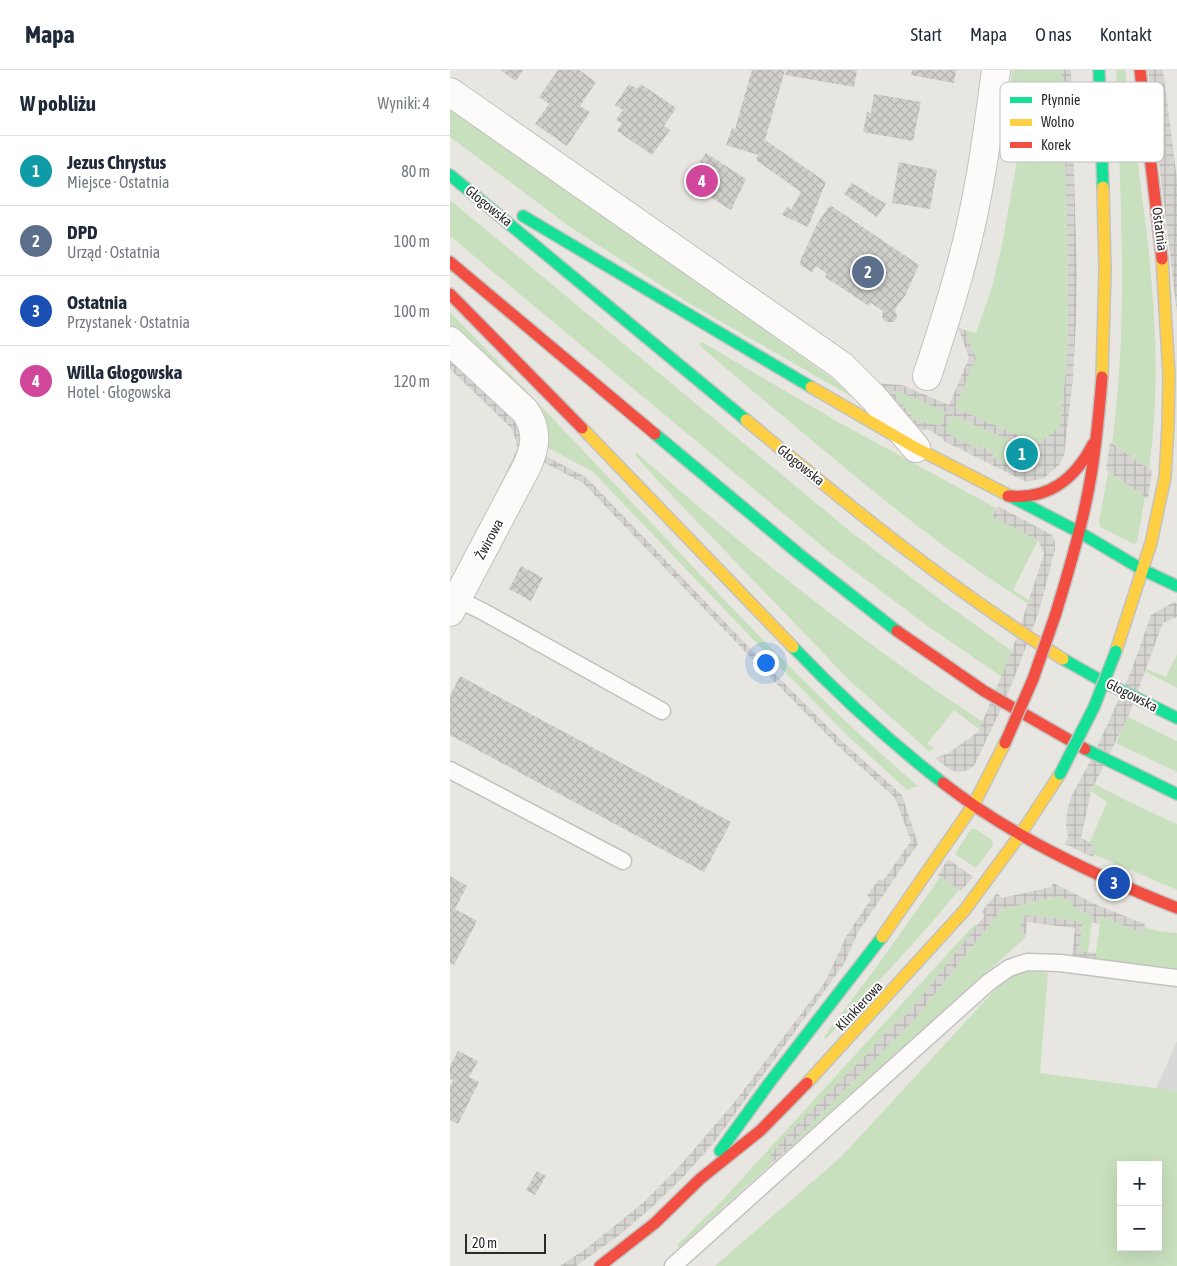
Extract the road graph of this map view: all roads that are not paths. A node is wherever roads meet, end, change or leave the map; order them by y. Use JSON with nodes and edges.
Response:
{"nodes":[{"id":1,"x":996,"y":70,"type":"edge"},
{"id":2,"x":450,"y":92,"type":"edge"},
{"id":3,"x":1101,"y":162,"type":"edge"},
{"id":4,"x":1152,"y":162,"type":"edge"},
{"id":5,"x":451,"y":175,"type":"edge"},
{"id":6,"x":450,"y":262,"type":"edge"},
{"id":7,"x":450,"y":294,"type":"edge"},
{"id":8,"x":450,"y":341,"type":"edge"},
{"id":9,"x":927,"y":376,"type":"dead end"},
{"id":10,"x":1097,"y":431,"type":"junction"},
{"id":11,"x":916,"y":448,"type":"junction"},
{"id":12,"x":1008,"y":496,"type":"junction"},
{"id":13,"x":1079,"y":532,"type":"junction"},
{"id":14,"x":1143,"y":570,"type":"junction"},
{"id":15,"x":1177,"y":586,"type":"edge"},
{"id":16,"x":454,"y":605,"type":"edge"},
{"id":17,"x":662,"y":711,"type":"dead end"},
{"id":18,"x":1177,"y":718,"type":"edge"},
{"id":19,"x":450,"y":770,"type":"edge"},
{"id":20,"x":1177,"y":794,"type":"edge"},
{"id":21,"x":974,"y":804,"type":"junction"},
{"id":22,"x":1020,"y":835,"type":"junction"},
{"id":23,"x":623,"y":861,"type":"dead end"},
{"id":24,"x":1177,"y":908,"type":"edge"},
{"id":25,"x":1177,"y":978,"type":"edge"},
{"id":26,"x":700,"y":1179,"type":"junction"},
{"id":27,"x":600,"y":1266,"type":"edge"},
{"id":28,"x":673,"y":1266,"type":"edge"}],
"edges":[{"from":1,"to":9,"type":"street"},
{"from":2,"to":11,"type":"street"},
{"from":3,"to":10,"type":"street"},
{"from":4,"to":14,"type":"street","name":"Ostatnia"},
{"from":5,"to":11,"type":"street"},
{"from":5,"to":18,"type":"street","name":"Głogowska"},
{"from":6,"to":20,"type":"street"},
{"from":7,"to":21,"type":"street"},
{"from":8,"to":16,"type":"street","name":"Żwirowa"},
{"from":10,"to":12,"type":"street"},
{"from":10,"to":13,"type":"street"},
{"from":11,"to":12,"type":"street"},
{"from":12,"to":13,"type":"street"},
{"from":13,"to":14,"type":"street"},
{"from":13,"to":21,"type":"street","bridge":true},
{"from":14,"to":15,"type":"street"},
{"from":14,"to":22,"type":"street","name":"Ostatnia","bridge":true},
{"from":16,"to":17,"type":"lane"},
{"from":19,"to":23,"type":"lane"},
{"from":21,"to":22,"type":"street"},
{"from":21,"to":26,"type":"street","name":"Klinkierowa"},
{"from":22,"to":24,"type":"street"},
{"from":22,"to":26,"type":"street","name":"Klinkierowa"},
{"from":25,"to":28,"type":"lane"},
{"from":26,"to":27,"type":"street","name":"Klinkierowa"}]}
